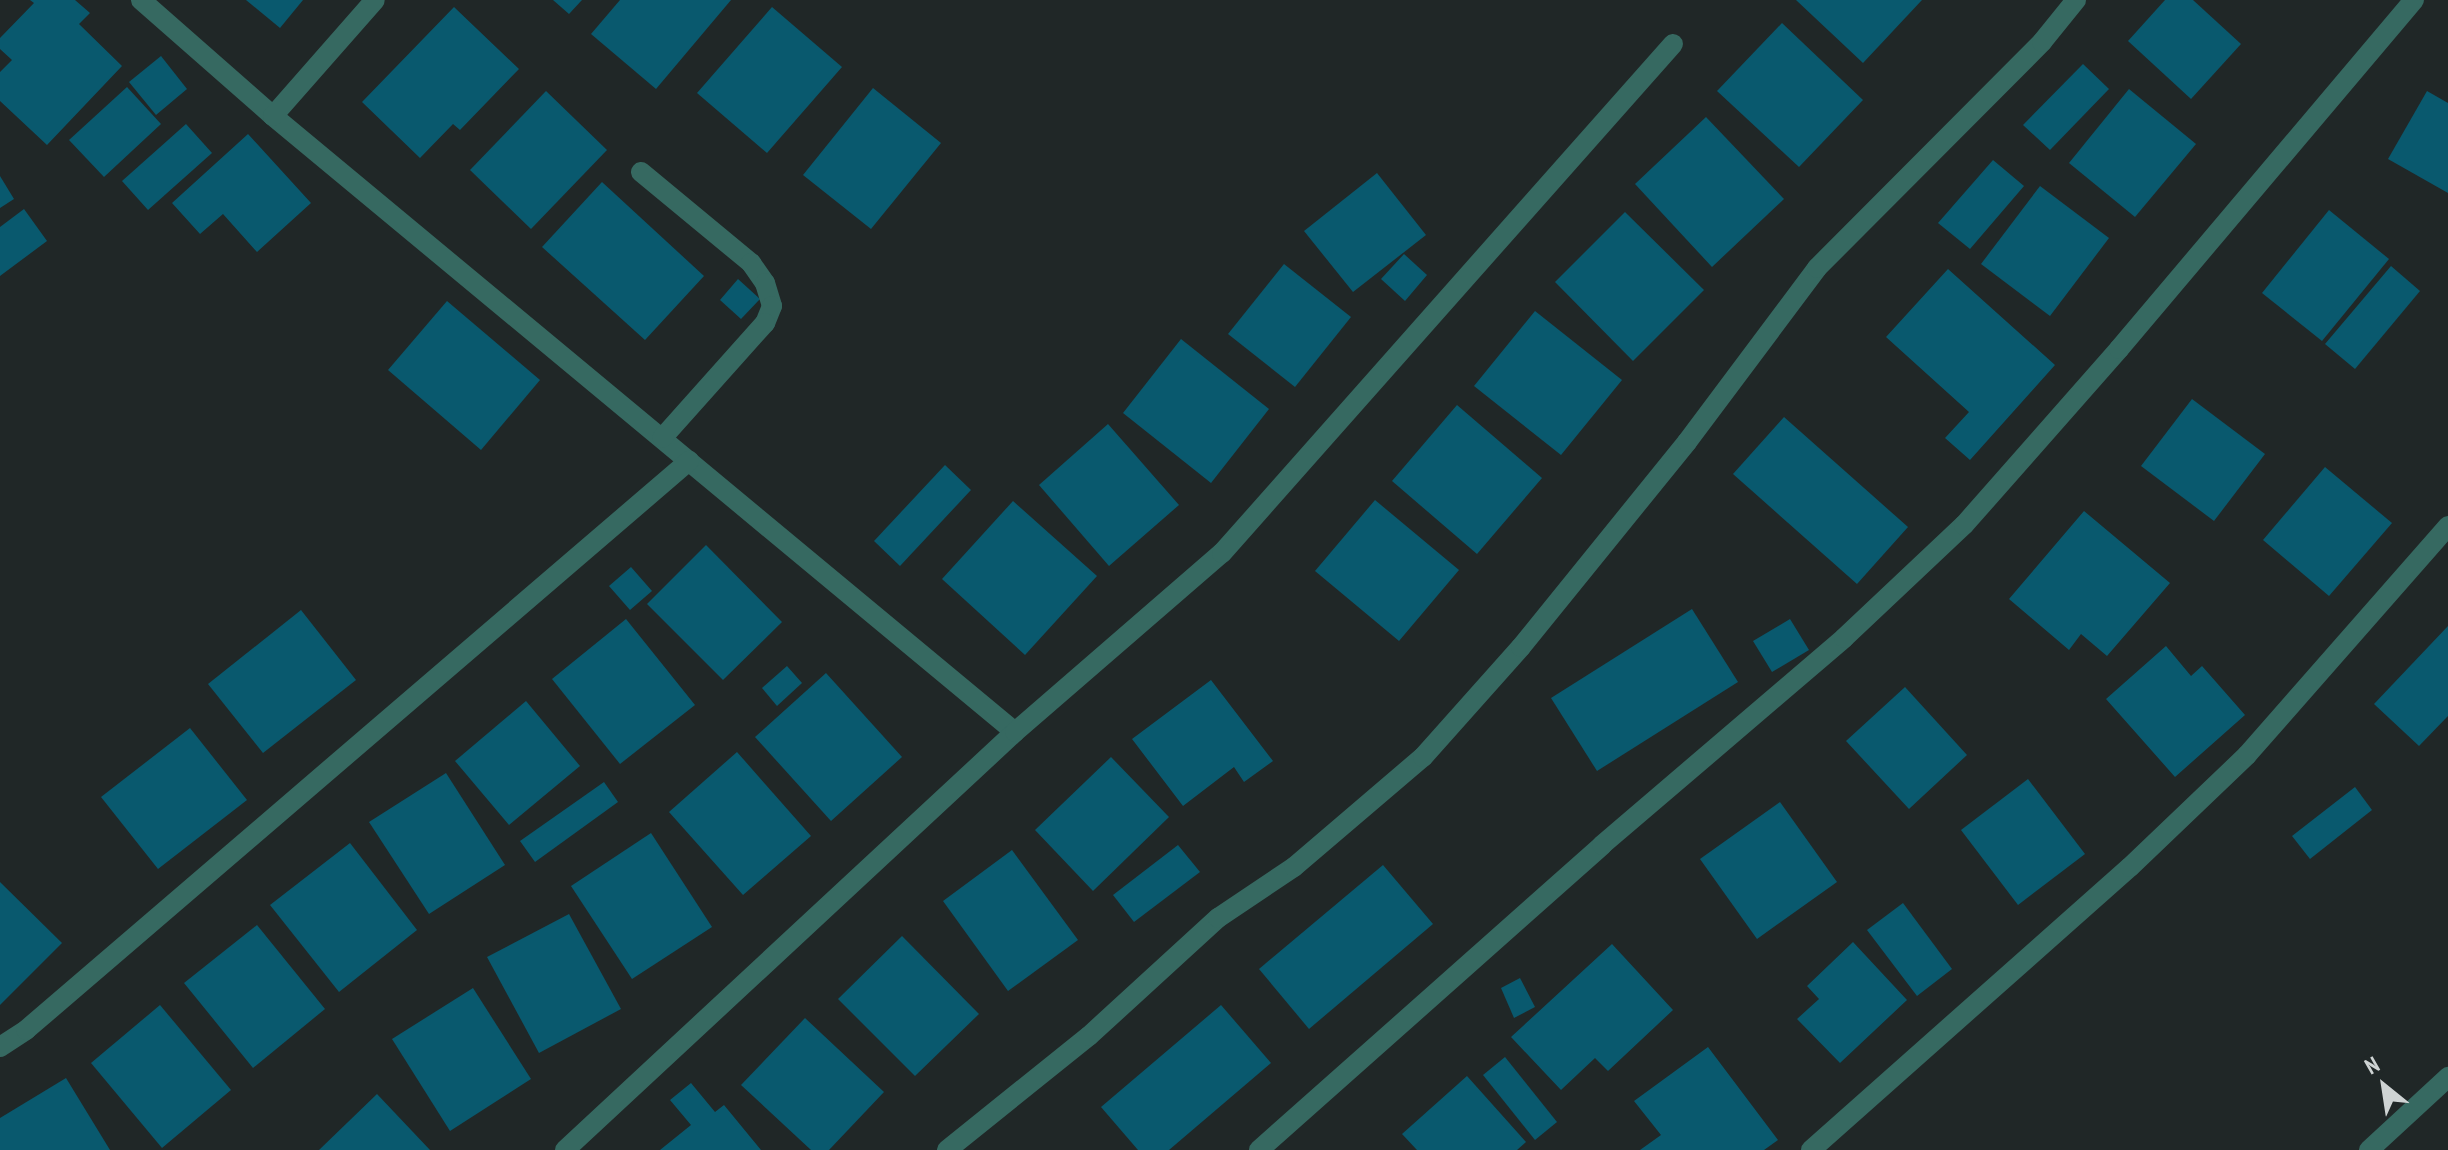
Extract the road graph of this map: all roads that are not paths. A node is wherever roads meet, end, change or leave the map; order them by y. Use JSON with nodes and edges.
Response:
{"nodes":[{"id":1,"x":141,"y":0,"type":"edge"},
{"id":2,"x":375,"y":0,"type":"edge"},
{"id":3,"x":2076,"y":0,"type":"edge"},
{"id":4,"x":2414,"y":0,"type":"edge"},
{"id":5,"x":1673,"y":44,"type":"dead end"},
{"id":6,"x":273,"y":116,"type":"junction"},
{"id":7,"x":641,"y":172,"type":"dead end"},
{"id":8,"x":662,"y":438,"type":"junction"},
{"id":9,"x":689,"y":461,"type":"junction"},
{"id":10,"x":2448,"y":526,"type":"edge"},
{"id":11,"x":1015,"y":732,"type":"junction"},
{"id":12,"x":0,"y":1047,"type":"edge"},
{"id":13,"x":2448,"y":1077,"type":"edge"},
{"id":14,"x":565,"y":1150,"type":"edge"},
{"id":15,"x":947,"y":1150,"type":"edge"},
{"id":16,"x":1259,"y":1150,"type":"edge"},
{"id":17,"x":1811,"y":1150,"type":"edge"},
{"id":18,"x":2369,"y":1150,"type":"edge"}],
"edges":[{"from":1,"to":6,"type":"street"},
{"from":2,"to":6,"type":"street"},
{"from":3,"to":15,"type":"street"},
{"from":4,"to":16,"type":"street"},
{"from":5,"to":11,"type":"street"},
{"from":6,"to":8,"type":"street"},
{"from":7,"to":8,"type":"street"},
{"from":8,"to":9,"type":"street"},
{"from":9,"to":11,"type":"street"},
{"from":9,"to":12,"type":"street"},
{"from":10,"to":17,"type":"street"},
{"from":11,"to":14,"type":"street"},
{"from":13,"to":18,"type":"street"}]}
